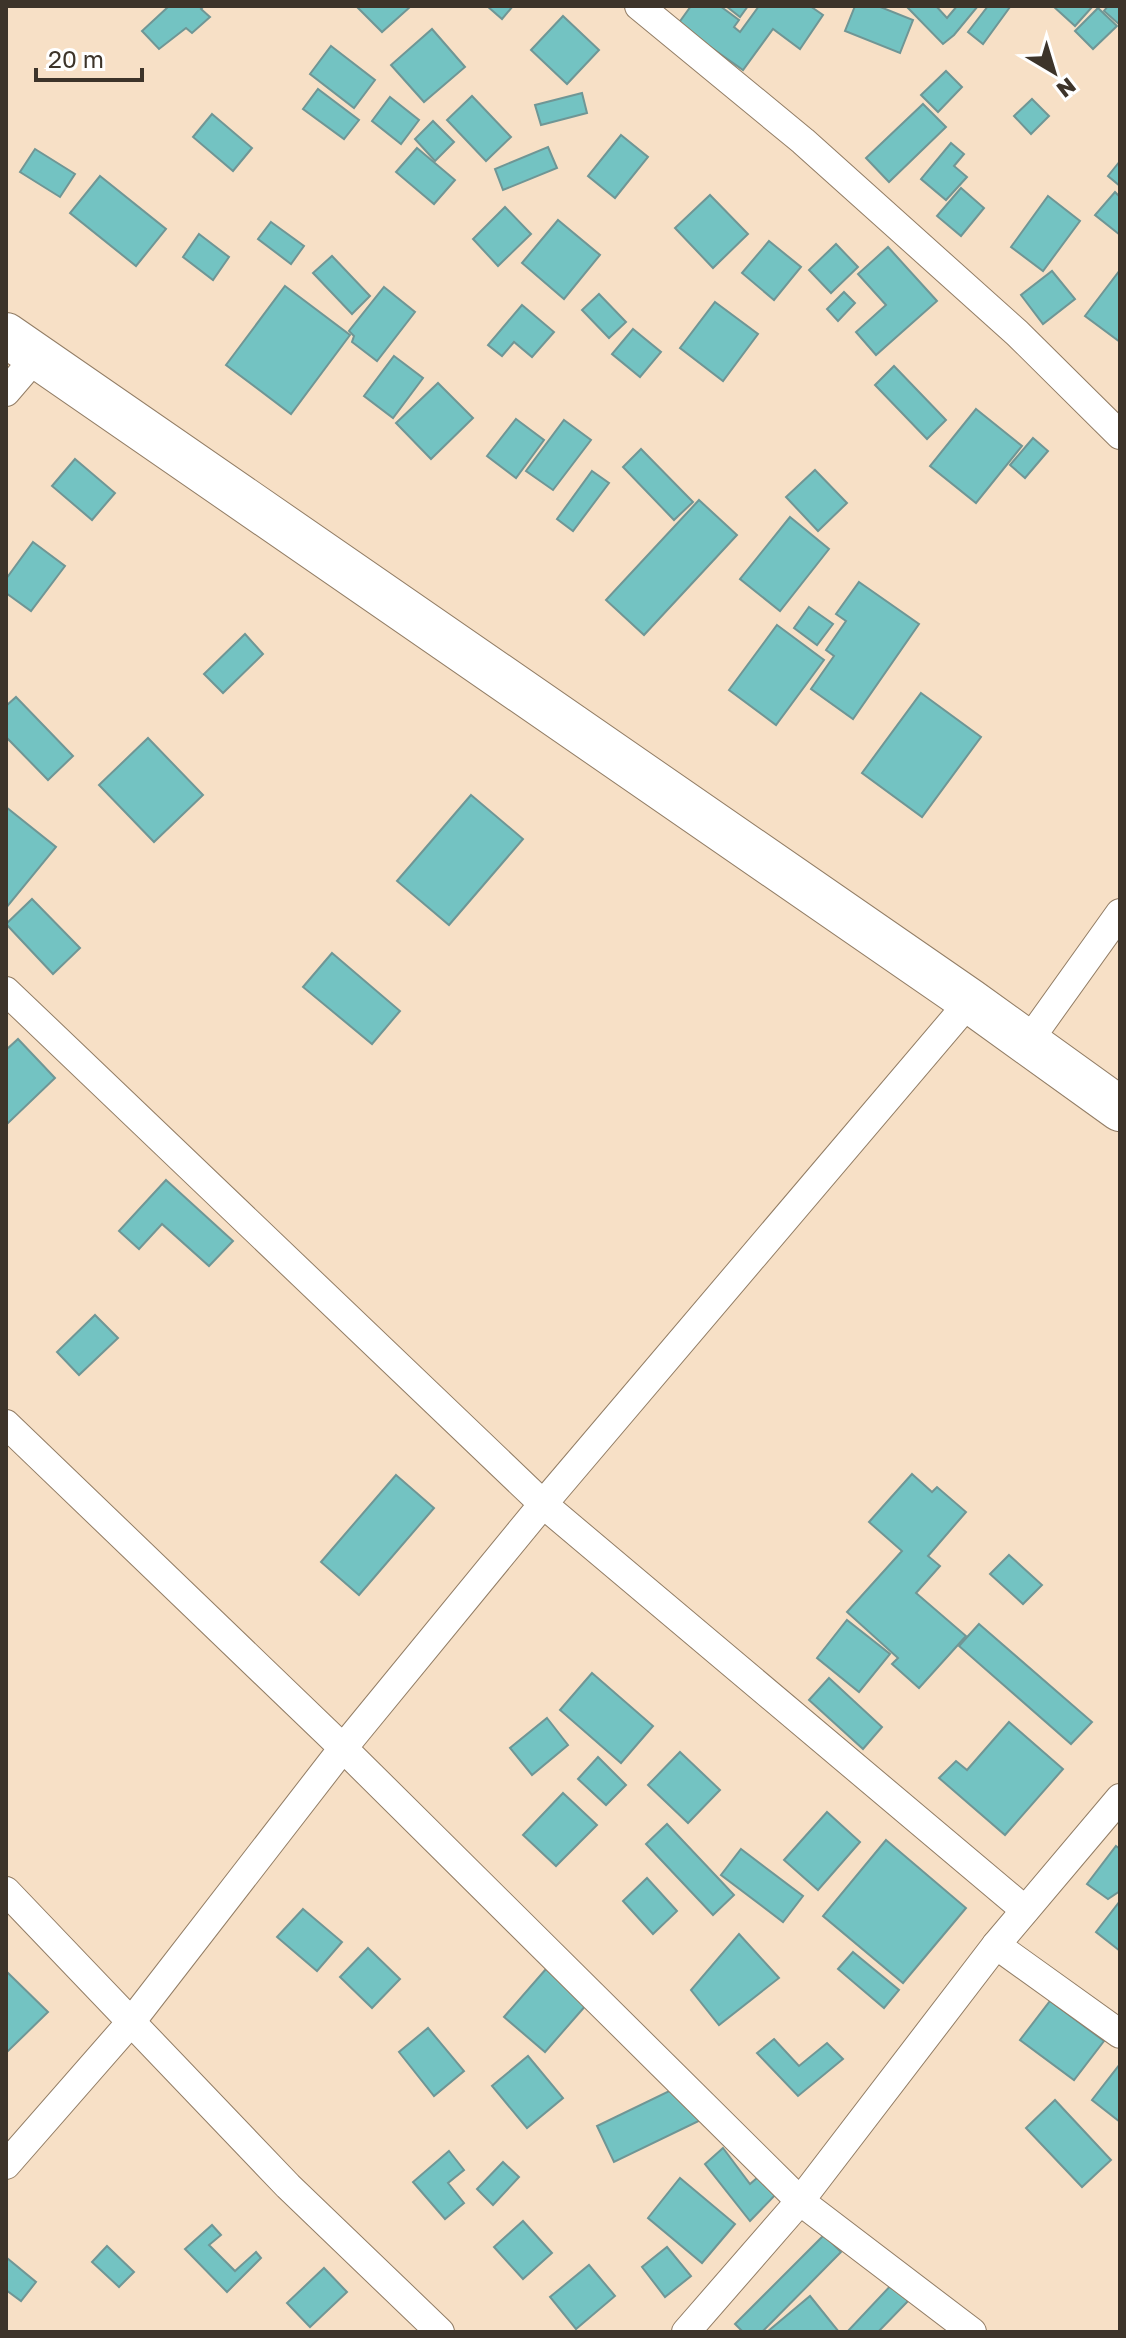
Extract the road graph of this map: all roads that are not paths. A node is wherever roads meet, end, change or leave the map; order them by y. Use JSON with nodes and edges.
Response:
{"nodes":[{"id":1,"x":639,"y":6,"type":"edge"},
{"id":2,"x":21,"y":346,"type":"edge"},
{"id":3,"x":6,"y":392,"type":"edge"},
{"id":4,"x":1120,"y":435,"type":"edge"},
{"id":5,"x":1120,"y":913,"type":"edge"},
{"id":6,"x":6,"y":991,"type":"edge"},
{"id":7,"x":970,"y":1001,"type":"junction"},
{"id":8,"x":1027,"y":1043,"type":"junction"},
{"id":9,"x":1120,"y":1109,"type":"edge"},
{"id":10,"x":6,"y":1424,"type":"edge"},
{"id":11,"x":543,"y":1504,"type":"junction"},
{"id":12,"x":343,"y":1748,"type":"junction"},
{"id":13,"x":1120,"y":1798,"type":"edge"},
{"id":14,"x":6,"y":1891,"type":"edge"},
{"id":15,"x":1025,"y":1910,"type":"junction"},
{"id":16,"x":996,"y":1945,"type":"junction"},
{"id":17,"x":131,"y":2022,"type":"junction"},
{"id":18,"x":1120,"y":2034,"type":"edge"},
{"id":19,"x":6,"y":2165,"type":"edge"},
{"id":20,"x":800,"y":2201,"type":"junction"},
{"id":21,"x":440,"y":2332,"type":"edge"},
{"id":22,"x":686,"y":2332,"type":"edge"},
{"id":23,"x":972,"y":2332,"type":"edge"}],
"edges":[{"from":1,"to":4,"type":"street"},
{"from":2,"to":3,"type":"street"},
{"from":2,"to":7,"type":"main road"},
{"from":5,"to":8,"type":"street"},
{"from":6,"to":11,"type":"street"},
{"from":7,"to":8,"type":"main road"},
{"from":7,"to":11,"type":"street"},
{"from":8,"to":9,"type":"main road"},
{"from":10,"to":12,"type":"street"},
{"from":11,"to":12,"type":"street"},
{"from":11,"to":15,"type":"street"},
{"from":12,"to":17,"type":"street"},
{"from":12,"to":20,"type":"street"},
{"from":13,"to":15,"type":"street"},
{"from":14,"to":17,"type":"street"},
{"from":15,"to":16,"type":"street"},
{"from":16,"to":18,"type":"street"},
{"from":16,"to":20,"type":"street"},
{"from":17,"to":19,"type":"street"},
{"from":17,"to":21,"type":"street"},
{"from":20,"to":22,"type":"street"},
{"from":20,"to":23,"type":"street"}]}
